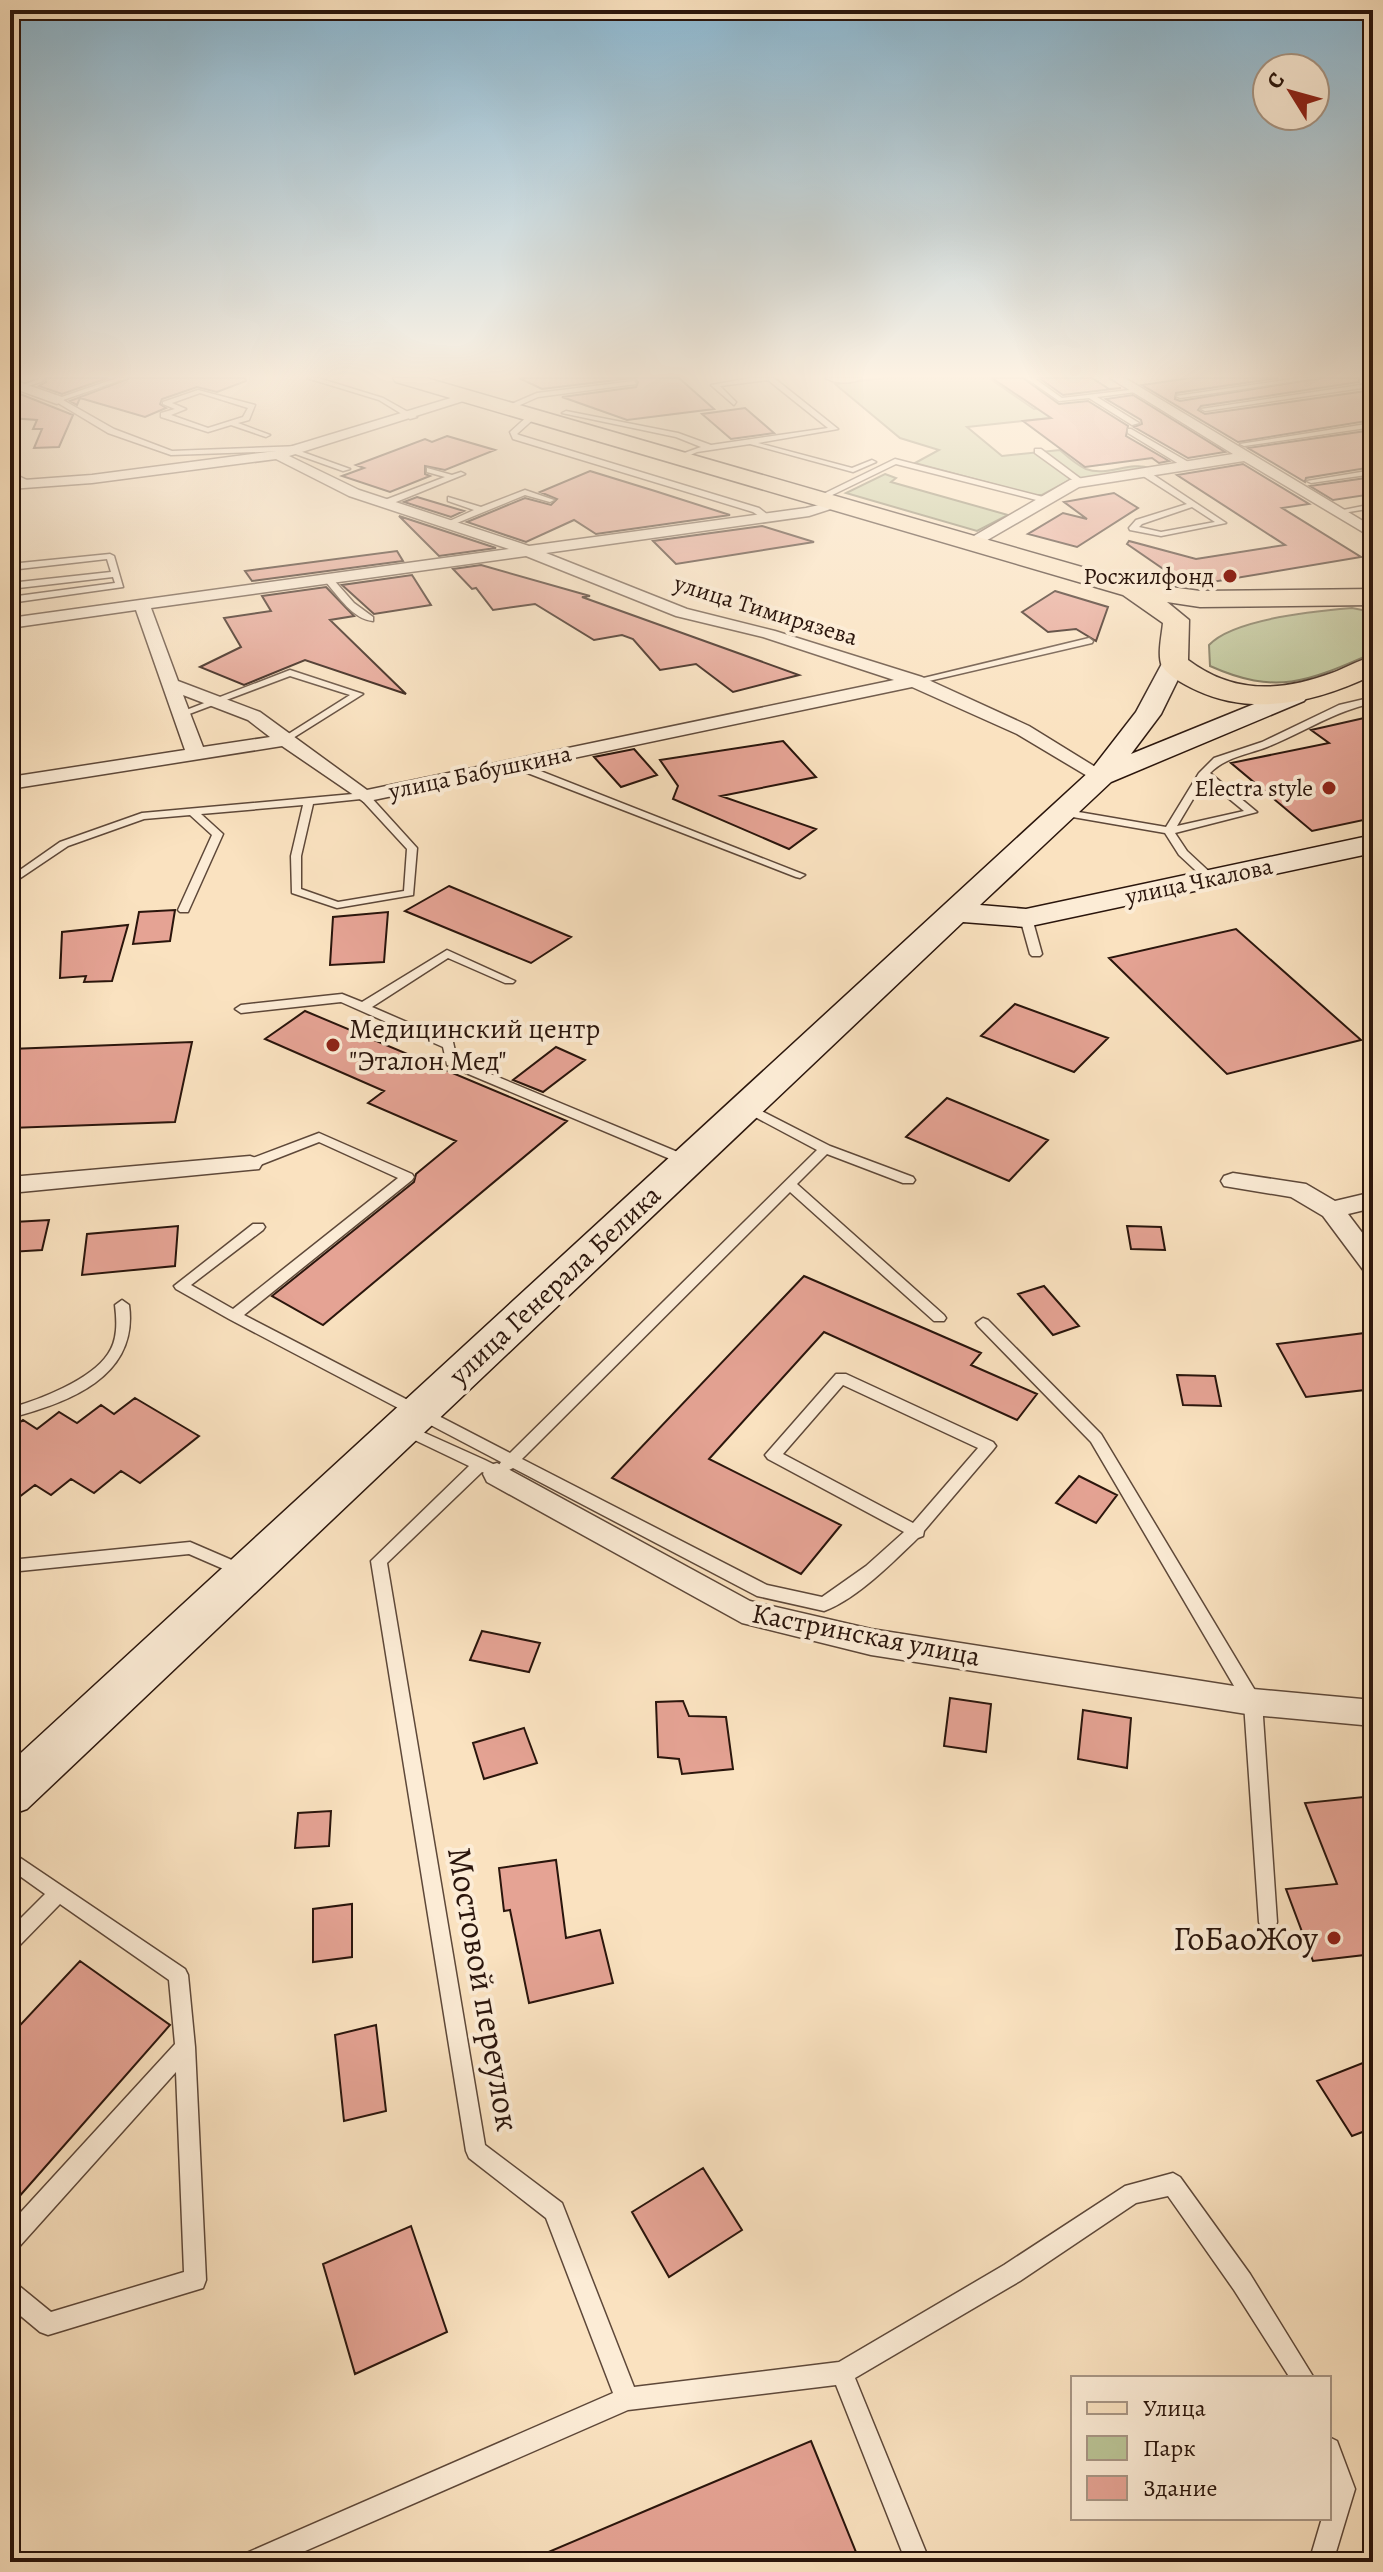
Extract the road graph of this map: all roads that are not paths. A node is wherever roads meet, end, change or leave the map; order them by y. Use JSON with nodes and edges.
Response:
{"nodes":[{"id":1,"x":369,"y":498,"type":"edge"},
{"id":2,"x":398,"y":498,"type":"edge"},
{"id":3,"x":511,"y":498,"type":"edge"},
{"id":4,"x":544,"y":498,"type":"edge"},
{"id":5,"x":717,"y":498,"type":"edge"},
{"id":6,"x":820,"y":498,"type":"edge"},
{"id":7,"x":830,"y":498,"type":"edge"},
{"id":8,"x":1037,"y":498,"type":"edge"},
{"id":9,"x":1053,"y":498,"type":"edge"},
{"id":10,"x":1184,"y":498,"type":"edge"},
{"id":11,"x":1316,"y":498,"type":"edge"},
{"id":12,"x":451,"y":499,"type":"dead end"},
{"id":13,"x":550,"y":500,"type":"dead end"},
{"id":14,"x":827,"y":500,"type":"junction"},
{"id":15,"x":1048,"y":501,"type":"junction"},
{"id":16,"x":388,"y":502,"type":"junction"},
{"id":17,"x":1193,"y":504,"type":"junction"},
{"id":18,"x":1373,"y":506,"type":"edge"},
{"id":19,"x":482,"y":510,"type":"junction"},
{"id":20,"x":1337,"y":512,"type":"junction"},
{"id":21,"x":768,"y":518,"type":"junction"},
{"id":22,"x":449,"y":523,"type":"junction"},
{"id":23,"x":1373,"y":533,"type":"edge"},
{"id":24,"x":648,"y":536,"type":"junction"},
{"id":25,"x":972,"y":543,"type":"junction"},
{"id":26,"x":533,"y":552,"type":"junction"},
{"id":27,"x":10,"y":567,"type":"edge"},
{"id":28,"x":116,"y":574,"type":"junction"},
{"id":29,"x":329,"y":580,"type":"junction"},
{"id":30,"x":600,"y":582,"type":"junction"},
{"id":31,"x":10,"y":586,"type":"edge"},
{"id":32,"x":1132,"y":589,"type":"junction"},
{"id":33,"x":1367,"y":599,"type":"edge"},
{"id":34,"x":10,"y":600,"type":"edge"},
{"id":35,"x":142,"y":606,"type":"junction"},
{"id":36,"x":370,"y":619,"type":"dead end"},
{"id":37,"x":10,"y":623,"type":"edge"},
{"id":38,"x":1089,"y":641,"type":"dead end"},
{"id":39,"x":1176,"y":650,"type":"junction"},
{"id":40,"x":1365,"y":673,"type":"edge"},
{"id":41,"x":916,"y":681,"type":"junction"},
{"id":42,"x":170,"y":684,"type":"junction"},
{"id":43,"x":1295,"y":696,"type":"junction"},
{"id":44,"x":1373,"y":700,"type":"edge"},
{"id":45,"x":215,"y":701,"type":"junction"},
{"id":46,"x":181,"y":714,"type":"junction"},
{"id":47,"x":285,"y":740,"type":"junction"},
{"id":48,"x":196,"y":754,"type":"junction"},
{"id":49,"x":516,"y":765,"type":"junction"},
{"id":50,"x":1204,"y":773,"type":"junction"},
{"id":51,"x":1101,"y":776,"type":"junction"},
{"id":52,"x":10,"y":783,"type":"edge"},
{"id":53,"x":364,"y":796,"type":"junction"},
{"id":54,"x":309,"y":801,"type":"junction"},
{"id":55,"x":192,"y":811,"type":"junction"},
{"id":56,"x":1061,"y":812,"type":"junction"},
{"id":57,"x":1169,"y":831,"type":"junction"},
{"id":58,"x":1373,"y":844,"type":"edge"},
{"id":59,"x":800,"y":875,"type":"dead end"},
{"id":60,"x":1211,"y":879,"type":"junction"},
{"id":61,"x":10,"y":882,"type":"edge"},
{"id":62,"x":184,"y":910,"type":"dead end"},
{"id":63,"x":955,"y":912,"type":"junction"},
{"id":64,"x":1026,"y":918,"type":"junction"},
{"id":65,"x":1036,"y":954,"type":"dead end"},
{"id":66,"x":509,"y":981,"type":"dead end"},
{"id":67,"x":363,"y":1007,"type":"junction"},
{"id":68,"x":241,"y":1009,"type":"dead end"},
{"id":69,"x":746,"y":1107,"type":"junction"},
{"id":70,"x":825,"y":1149,"type":"junction"},
{"id":71,"x":687,"y":1161,"type":"junction"},
{"id":72,"x":250,"y":1164,"type":"joint"},
{"id":73,"x":908,"y":1180,"type":"dead end"},
{"id":74,"x":1233,"y":1181,"type":"dead end"},
{"id":75,"x":10,"y":1185,"type":"edge"},
{"id":76,"x":790,"y":1185,"type":"junction"},
{"id":77,"x":1373,"y":1200,"type":"edge"},
{"id":78,"x":1332,"y":1210,"type":"junction"},
{"id":79,"x":258,"y":1227,"type":"dead end"},
{"id":80,"x":1373,"y":1265,"type":"edge"},
{"id":81,"x":122,"y":1305,"type":"dead end"},
{"id":82,"x":234,"y":1316,"type":"junction"},
{"id":83,"x":939,"y":1318,"type":"dead end"},
{"id":84,"x":983,"y":1323,"type":"dead end"},
{"id":85,"x":10,"y":1413,"type":"edge"},
{"id":86,"x":411,"y":1420,"type":"junction"},
{"id":87,"x":497,"y":1466,"type":"junction"},
{"id":88,"x":917,"y":1532,"type":"junction"},
{"id":89,"x":10,"y":1566,"type":"edge"},
{"id":90,"x":246,"y":1573,"type":"junction"},
{"id":91,"x":1253,"y":1702,"type":"junction"},
{"id":92,"x":1373,"y":1713,"type":"edge"},
{"id":93,"x":10,"y":1794,"type":"edge"},
{"id":94,"x":10,"y":1859,"type":"edge"},
{"id":95,"x":59,"y":1893,"type":"junction"},
{"id":96,"x":1268,"y":1922,"type":"dead end"},
{"id":97,"x":10,"y":1942,"type":"edge"},
{"id":98,"x":185,"y":2047,"type":"junction"},
{"id":99,"x":10,"y":2240,"type":"edge"},
{"id":100,"x":10,"y":2293,"type":"edge"},
{"id":101,"x":842,"y":2373,"type":"junction"},
{"id":102,"x":1302,"y":2376,"type":"edge"},
{"id":103,"x":627,"y":2399,"type":"junction"},
{"id":104,"x":1331,"y":2455,"type":"edge"},
{"id":105,"x":252,"y":2562,"type":"edge"},
{"id":106,"x":918,"y":2562,"type":"edge"},
{"id":107,"x":1321,"y":2562,"type":"edge"}],
"edges":[{"from":1,"to":16,"type":"street","name":"улица Тимирязева"},
{"from":2,"to":16,"type":"lane"},
{"from":3,"to":19,"type":"lane"},
{"from":4,"to":13,"type":"lane"},
{"from":5,"to":21,"type":"lane"},
{"from":6,"to":14,"type":"main road"},
{"from":7,"to":14,"type":"lane"},
{"from":8,"to":15,"type":"lane"},
{"from":9,"to":15,"type":"street"},
{"from":10,"to":17,"type":"lane"},
{"from":11,"to":20,"type":"street"},
{"from":12,"to":19,"type":"lane"},
{"from":14,"to":21,"type":"street"},
{"from":14,"to":25,"type":"main road"},
{"from":15,"to":25,"type":"street"},
{"from":16,"to":22,"type":"street","name":"улица Тимирязева"},
{"from":17,"to":17,"type":"lane"},
{"from":18,"to":20,"type":"lane"},
{"from":19,"to":22,"type":"lane"},
{"from":20,"to":23,"type":"street"},
{"from":21,"to":24,"type":"street"},
{"from":22,"to":26,"type":"street","name":"улица Тимирязева"},
{"from":24,"to":26,"type":"street"},
{"from":24,"to":30,"type":"street"},
{"from":25,"to":32,"type":"main road"},
{"from":26,"to":29,"type":"street"},
{"from":26,"to":30,"type":"street","name":"улица Тимирязева"},
{"from":27,"to":28,"type":"lane"},
{"from":28,"to":31,"type":"lane"},
{"from":28,"to":34,"type":"lane"},
{"from":29,"to":35,"type":"street"},
{"from":29,"to":36,"type":"lane"},
{"from":30,"to":41,"type":"street","name":"улица Тимирязева"},
{"from":32,"to":33,"type":"main road"},
{"from":32,"to":39,"type":"main road"},
{"from":33,"to":39,"type":"main road"},
{"from":35,"to":37,"type":"street"},
{"from":35,"to":42,"type":"street"},
{"from":38,"to":41,"type":"lane"},
{"from":39,"to":43,"type":"main road"},
{"from":39,"to":51,"type":"main road"},
{"from":40,"to":43,"type":"main road"},
{"from":41,"to":49,"type":"street","name":"улица Бабушкина"},
{"from":41,"to":51,"type":"street","name":"улица Тимирязева"},
{"from":42,"to":45,"type":"street","name":"улица Бабушкина"},
{"from":42,"to":46,"type":"street"},
{"from":43,"to":51,"type":"main road"},
{"from":44,"to":50,"type":"lane"},
{"from":45,"to":46,"type":"lane"},
{"from":45,"to":47,"type":"street","name":"улица Бабушкина"},
{"from":45,"to":47,"type":"lane"},
{"from":46,"to":48,"type":"street"},
{"from":47,"to":48,"type":"street"},
{"from":47,"to":53,"type":"street","name":"улица Бабушкина"},
{"from":48,"to":52,"type":"street"},
{"from":49,"to":53,"type":"street","name":"улица Бабушкина"},
{"from":49,"to":59,"type":"lane"},
{"from":50,"to":57,"type":"lane"},
{"from":50,"to":57,"type":"lane"},
{"from":51,"to":56,"type":"main road","name":"улица Генерала Белика"},
{"from":53,"to":54,"type":"lane"},
{"from":53,"to":54,"type":"lane"},
{"from":54,"to":55,"type":"lane"},
{"from":55,"to":61,"type":"lane"},
{"from":55,"to":62,"type":"lane"},
{"from":56,"to":57,"type":"lane"},
{"from":56,"to":63,"type":"main road","name":"улица Генерала Белика"},
{"from":57,"to":60,"type":"lane"},
{"from":58,"to":60,"type":"main road","name":"улица Чкалова"},
{"from":60,"to":64,"type":"main road","name":"улица Чкалова"},
{"from":63,"to":64,"type":"main road","name":"улица Чкалова"},
{"from":63,"to":69,"type":"main road","name":"улица Генерала Белика"},
{"from":64,"to":65,"type":"lane"},
{"from":66,"to":67,"type":"lane"},
{"from":67,"to":68,"type":"lane"},
{"from":67,"to":71,"type":"lane"},
{"from":69,"to":70,"type":"lane"},
{"from":69,"to":71,"type":"main road","name":"улица Генерала Белика"},
{"from":70,"to":73,"type":"lane"},
{"from":70,"to":76,"type":"lane"},
{"from":71,"to":86,"type":"main road","name":"улица Генерала Белика"},
{"from":72,"to":75,"type":"street"},
{"from":72,"to":82,"type":"lane"},
{"from":74,"to":78,"type":"street"},
{"from":76,"to":83,"type":"lane"},
{"from":76,"to":87,"type":"lane"},
{"from":77,"to":78,"type":"street"},
{"from":78,"to":80,"type":"street"},
{"from":79,"to":82,"type":"lane"},
{"from":81,"to":85,"type":"lane"},
{"from":82,"to":86,"type":"lane"},
{"from":84,"to":91,"type":"lane"},
{"from":86,"to":87,"type":"lane","name":"Кастринская улица"},
{"from":86,"to":87,"type":"lane"},
{"from":86,"to":90,"type":"main road","name":"улица Генерала Белика"},
{"from":87,"to":88,"type":"lane"},
{"from":87,"to":91,"type":"street","name":"Кастринская улица"},
{"from":87,"to":103,"type":"lane","name":"Мостовой переулок"},
{"from":88,"to":88,"type":"lane"},
{"from":89,"to":90,"type":"lane"},
{"from":90,"to":93,"type":"main road","name":"улица Генерала Белика"},
{"from":91,"to":92,"type":"street","name":"Кастринская улица"},
{"from":91,"to":96,"type":"lane"},
{"from":94,"to":95,"type":"lane"},
{"from":95,"to":97,"type":"lane"},
{"from":95,"to":98,"type":"lane"},
{"from":98,"to":99,"type":"lane"},
{"from":98,"to":100,"type":"lane"},
{"from":101,"to":102,"type":"lane"},
{"from":101,"to":103,"type":"lane"},
{"from":101,"to":106,"type":"lane"},
{"from":103,"to":105,"type":"lane"},
{"from":104,"to":107,"type":"lane"}]}
